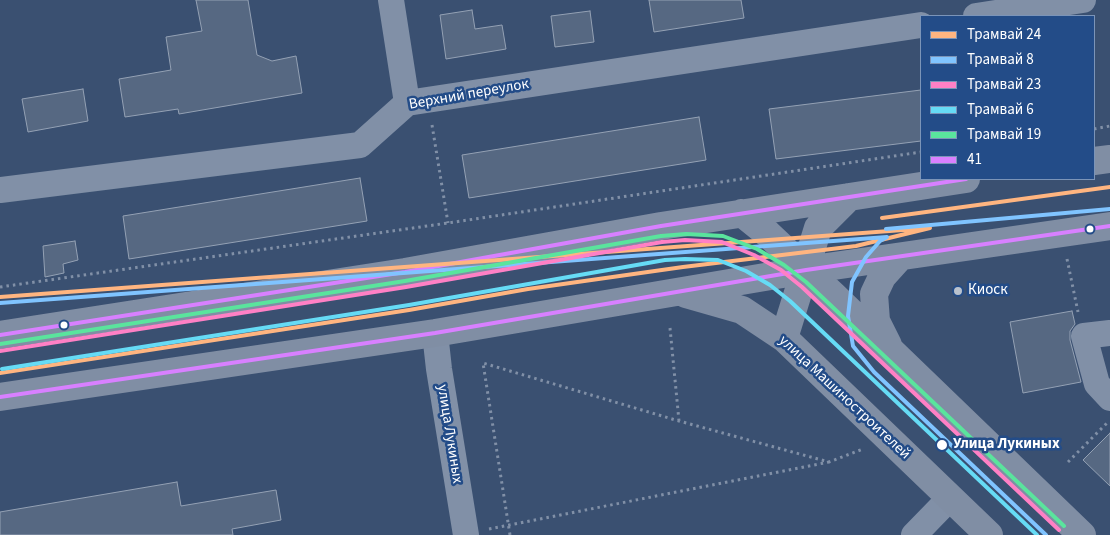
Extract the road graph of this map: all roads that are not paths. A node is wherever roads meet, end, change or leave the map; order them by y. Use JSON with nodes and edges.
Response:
{"nodes":[{"id":1,"x":390,"y":0,"type":"edge"},
{"id":2,"x":1083,"y":0,"type":"edge"},
{"id":3,"x":983,"y":15,"type":"edge"},
{"id":4,"x":920,"y":25,"type":"edge"},
{"id":5,"x":407,"y":103,"type":"junction"},
{"id":6,"x":1110,"y":159,"type":"edge"},
{"id":7,"x":1095,"y":161,"type":"edge"},
{"id":8,"x":960,"y":180,"type":"edge"},
{"id":9,"x":0,"y":190,"type":"edge"},
{"id":10,"x":850,"y":197,"type":"junction"},
{"id":11,"x":742,"y":213,"type":"junction"},
{"id":12,"x":1110,"y":226,"type":"edge"},
{"id":13,"x":900,"y":257,"type":"junction"},
{"id":14,"x":806,"y":270,"type":"junction"},
{"id":15,"x":680,"y":292,"type":"junction"},
{"id":16,"x":435,"y":333,"type":"junction"},
{"id":17,"x":1110,"y":334,"type":"edge"},
{"id":18,"x":0,"y":335,"type":"edge"},
{"id":19,"x":784,"y":338,"type":"junction"},
{"id":20,"x":892,"y":353,"type":"junction"},
{"id":21,"x":0,"y":397,"type":"edge"},
{"id":22,"x":1110,"y":398,"type":"edge"},
{"id":23,"x":950,"y":498,"type":"junction"},
{"id":24,"x":466,"y":534,"type":"edge"},
{"id":25,"x":914,"y":535,"type":"edge"},
{"id":26,"x":990,"y":535,"type":"edge"},
{"id":27,"x":1082,"y":535,"type":"edge"}],
"edges":[{"from":1,"to":5,"type":"street"},
{"from":2,"to":3,"type":"street"},
{"from":4,"to":5,"type":"street","name":"Верхний переулок"},
{"from":5,"to":9,"type":"street","name":"Верхний переулок"},
{"from":6,"to":7,"type":"main road"},
{"from":8,"to":10,"type":"main road"},
{"from":10,"to":11,"type":"main road"},
{"from":10,"to":14,"type":"main road"},
{"from":11,"to":14,"type":"main road"},
{"from":11,"to":18,"type":"main road"},
{"from":12,"to":13,"type":"main road"},
{"from":13,"to":14,"type":"main road"},
{"from":13,"to":20,"type":"main road"},
{"from":14,"to":15,"type":"main road"},
{"from":14,"to":19,"type":"main road"},
{"from":14,"to":20,"type":"main road"},
{"from":15,"to":16,"type":"main road"},
{"from":15,"to":19,"type":"main road","name":"улица Машиностроителей"},
{"from":16,"to":21,"type":"main road"},
{"from":16,"to":24,"type":"street","name":"улица Лукиных"},
{"from":17,"to":22,"type":"street"},
{"from":19,"to":23,"type":"main road","name":"улица Машиностроителей"},
{"from":20,"to":27,"type":"main road"},
{"from":23,"to":25,"type":"street"},
{"from":23,"to":26,"type":"main road","name":"улица Машиностроителей"}]}
